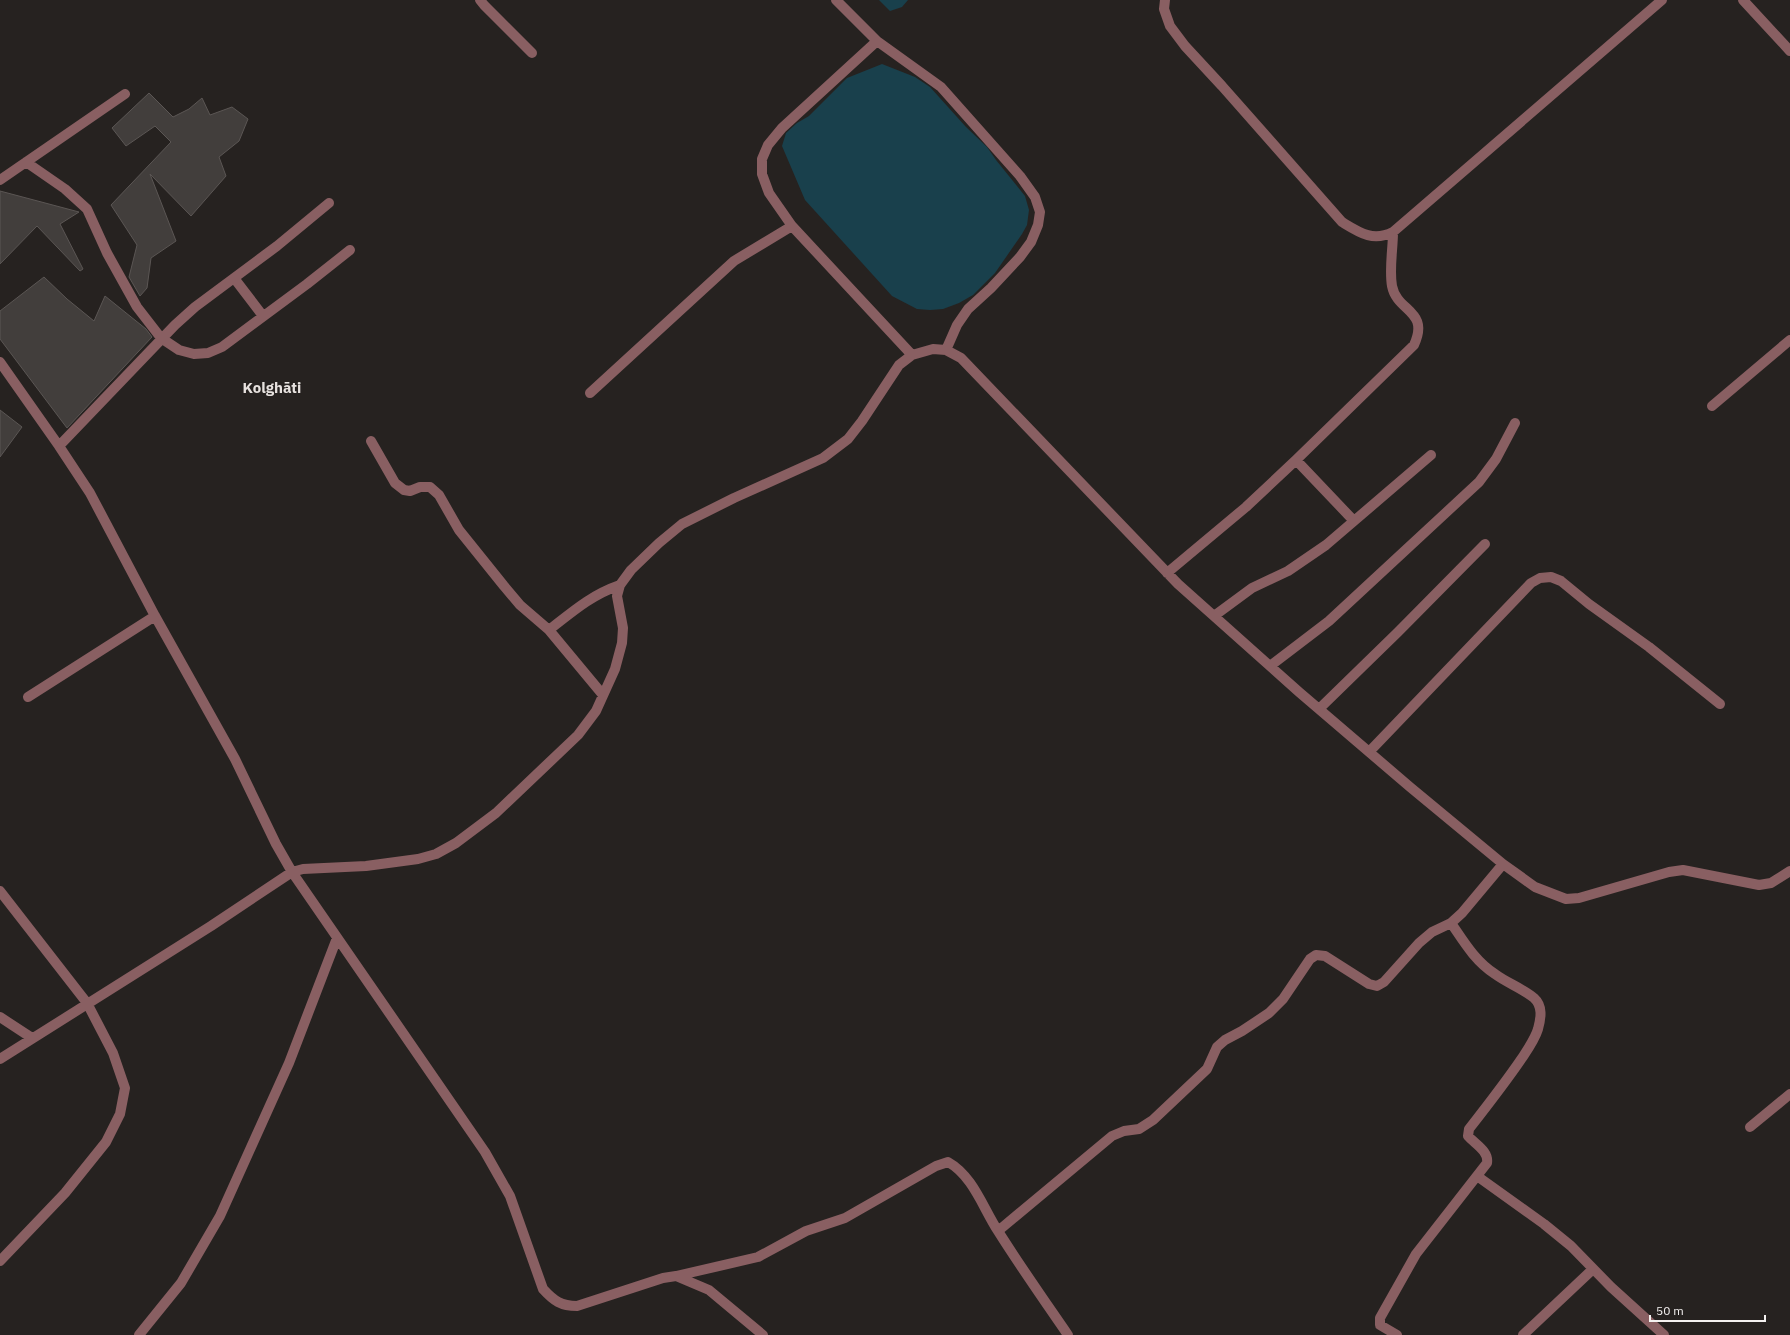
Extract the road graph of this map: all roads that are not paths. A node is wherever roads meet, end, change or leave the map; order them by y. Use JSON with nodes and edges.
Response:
{"nodes":[{"id":1,"x":480,"y":0,"type":"edge"},
{"id":2,"x":836,"y":0,"type":"edge"},
{"id":3,"x":1165,"y":0,"type":"edge"},
{"id":4,"x":1662,"y":0,"type":"edge"},
{"id":5,"x":1743,"y":0,"type":"edge"},
{"id":6,"x":877,"y":41,"type":"junction"},
{"id":7,"x":1790,"y":51,"type":"edge"},
{"id":8,"x":532,"y":53,"type":"dead end"},
{"id":9,"x":125,"y":94,"type":"dead end"},
{"id":10,"x":26,"y":162,"type":"junction"},
{"id":11,"x":0,"y":180,"type":"edge"},
{"id":12,"x":329,"y":203,"type":"dead end"},
{"id":13,"x":792,"y":226,"type":"junction"},
{"id":14,"x":1393,"y":232,"type":"junction"},
{"id":15,"x":350,"y":250,"type":"dead end"},
{"id":16,"x":234,"y":278,"type":"junction"},
{"id":17,"x":263,"y":316,"type":"junction"},
{"id":18,"x":160,"y":338,"type":"junction"},
{"id":19,"x":1790,"y":340,"type":"edge"},
{"id":20,"x":946,"y":350,"type":"junction"},
{"id":21,"x":912,"y":355,"type":"junction"},
{"id":22,"x":0,"y":362,"type":"edge"},
{"id":23,"x":590,"y":393,"type":"dead end"},
{"id":24,"x":1712,"y":406,"type":"dead end"},
{"id":25,"x":1515,"y":423,"type":"dead end"},
{"id":26,"x":371,"y":441,"type":"dead end"},
{"id":27,"x":59,"y":446,"type":"junction"},
{"id":28,"x":1431,"y":455,"type":"dead end"},
{"id":29,"x":1296,"y":460,"type":"junction"},
{"id":30,"x":1354,"y":521,"type":"junction"},
{"id":31,"x":1485,"y":544,"type":"dead end"},
{"id":32,"x":1167,"y":573,"type":"junction"},
{"id":33,"x":620,"y":585,"type":"junction"},
{"id":34,"x":155,"y":616,"type":"junction"},
{"id":35,"x":1214,"y":616,"type":"junction"},
{"id":36,"x":548,"y":630,"type":"junction"},
{"id":37,"x":1270,"y":666,"type":"junction"},
{"id":38,"x":603,"y":695,"type":"junction"},
{"id":39,"x":28,"y":697,"type":"dead end"},
{"id":40,"x":1720,"y":704,"type":"dead end"},
{"id":41,"x":1319,"y":709,"type":"junction"},
{"id":42,"x":1369,"y":752,"type":"junction"},
{"id":43,"x":1503,"y":864,"type":"junction"},
{"id":44,"x":1790,"y":871,"type":"edge"},
{"id":45,"x":292,"y":872,"type":"junction"},
{"id":46,"x":0,"y":891,"type":"edge"},
{"id":47,"x":1451,"y":923,"type":"junction"},
{"id":48,"x":337,"y":938,"type":"junction"},
{"id":49,"x":87,"y":1003,"type":"junction"},
{"id":50,"x":0,"y":1017,"type":"edge"},
{"id":51,"x":32,"y":1038,"type":"junction"},
{"id":52,"x":0,"y":1059,"type":"edge"},
{"id":53,"x":1790,"y":1094,"type":"edge"},
{"id":54,"x":1750,"y":1127,"type":"dead end"},
{"id":55,"x":1477,"y":1176,"type":"junction"},
{"id":56,"x":998,"y":1231,"type":"junction"},
{"id":57,"x":0,"y":1261,"type":"edge"},
{"id":58,"x":1593,"y":1269,"type":"junction"},
{"id":59,"x":676,"y":1276,"type":"junction"},
{"id":60,"x":139,"y":1335,"type":"edge"},
{"id":61,"x":763,"y":1335,"type":"edge"},
{"id":62,"x":1068,"y":1335,"type":"edge"},
{"id":63,"x":1396,"y":1335,"type":"edge"},
{"id":64,"x":1523,"y":1335,"type":"edge"},
{"id":65,"x":1664,"y":1335,"type":"edge"}],
"edges":[{"from":1,"to":8,"type":"street"},
{"from":2,"to":6,"type":"street"},
{"from":3,"to":14,"type":"street"},
{"from":4,"to":14,"type":"street"},
{"from":5,"to":7,"type":"street"},
{"from":6,"to":13,"type":"street"},
{"from":6,"to":20,"type":"street"},
{"from":9,"to":10,"type":"street"},
{"from":10,"to":11,"type":"street"},
{"from":10,"to":18,"type":"street"},
{"from":12,"to":16,"type":"street"},
{"from":13,"to":21,"type":"street"},
{"from":13,"to":23,"type":"street"},
{"from":14,"to":29,"type":"street"},
{"from":15,"to":17,"type":"street"},
{"from":16,"to":17,"type":"street"},
{"from":16,"to":18,"type":"street"},
{"from":17,"to":18,"type":"street"},
{"from":18,"to":27,"type":"street"},
{"from":19,"to":24,"type":"street"},
{"from":20,"to":21,"type":"street"},
{"from":20,"to":32,"type":"street"},
{"from":21,"to":33,"type":"street"},
{"from":22,"to":27,"type":"street"},
{"from":25,"to":37,"type":"street"},
{"from":26,"to":36,"type":"street"},
{"from":27,"to":34,"type":"street"},
{"from":28,"to":30,"type":"street"},
{"from":29,"to":30,"type":"street"},
{"from":29,"to":32,"type":"street"},
{"from":30,"to":35,"type":"street"},
{"from":31,"to":41,"type":"street"},
{"from":32,"to":35,"type":"street"},
{"from":33,"to":36,"type":"street"},
{"from":33,"to":38,"type":"street"},
{"from":34,"to":39,"type":"street"},
{"from":34,"to":45,"type":"street"},
{"from":35,"to":37,"type":"street"},
{"from":36,"to":38,"type":"street"},
{"from":37,"to":41,"type":"street"},
{"from":38,"to":45,"type":"street"},
{"from":40,"to":42,"type":"street"},
{"from":41,"to":42,"type":"street"},
{"from":42,"to":43,"type":"street"},
{"from":43,"to":44,"type":"street"},
{"from":43,"to":47,"type":"street"},
{"from":45,"to":48,"type":"street"},
{"from":45,"to":49,"type":"street"},
{"from":46,"to":49,"type":"street"},
{"from":47,"to":55,"type":"street"},
{"from":47,"to":56,"type":"street"},
{"from":48,"to":59,"type":"street"},
{"from":48,"to":60,"type":"street"},
{"from":49,"to":51,"type":"street"},
{"from":49,"to":57,"type":"street"},
{"from":50,"to":51,"type":"street"},
{"from":51,"to":52,"type":"street"},
{"from":53,"to":54,"type":"street"},
{"from":55,"to":58,"type":"street"},
{"from":55,"to":63,"type":"street"},
{"from":56,"to":59,"type":"street"},
{"from":56,"to":62,"type":"street"},
{"from":58,"to":64,"type":"street"},
{"from":58,"to":65,"type":"street"},
{"from":59,"to":61,"type":"street"}]}
